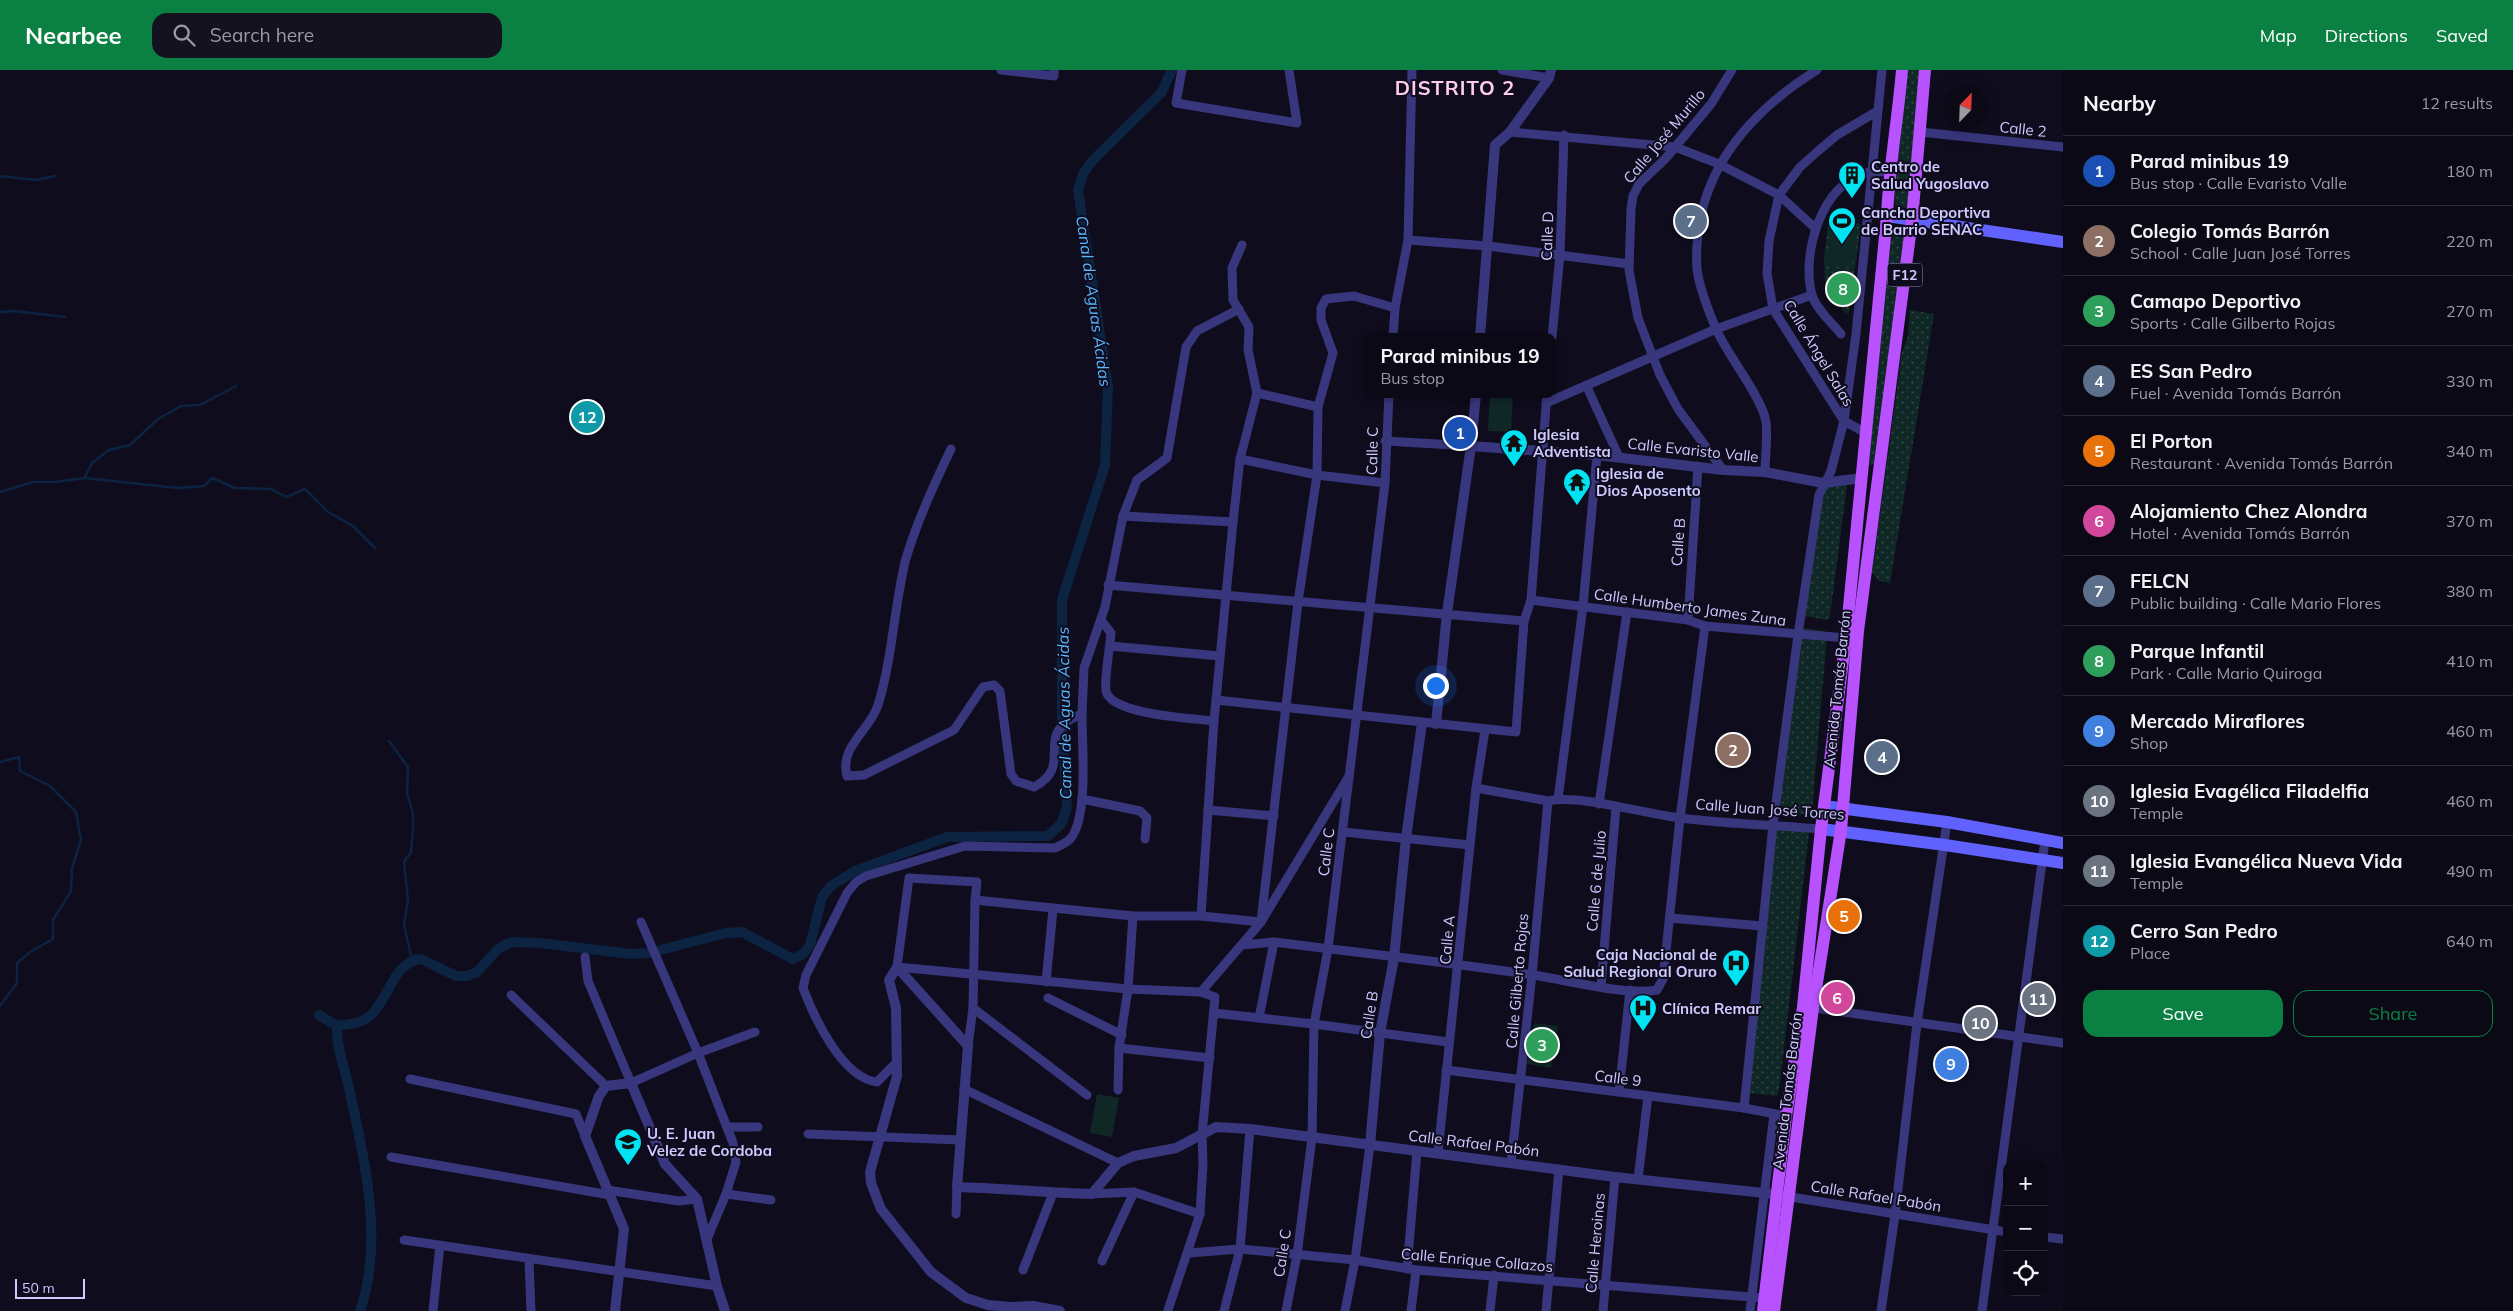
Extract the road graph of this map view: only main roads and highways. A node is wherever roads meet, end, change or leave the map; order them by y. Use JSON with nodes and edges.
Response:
{"nodes":[{"id":1,"x":1902,"y":70,"type":"edge"},
{"id":2,"x":1925,"y":70,"type":"edge"},
{"id":3,"x":1887,"y":216,"type":"junction"},
{"id":4,"x":1912,"y":220,"type":"junction"},
{"id":5,"x":2063,"y":242,"type":"edge"},
{"id":6,"x":1824,"y":806,"type":"junction"},
{"id":7,"x":1841,"y":808,"type":"junction"},
{"id":8,"x":1821,"y":829,"type":"junction"},
{"id":9,"x":1841,"y":830,"type":"junction"},
{"id":10,"x":2063,"y":842,"type":"edge"},
{"id":11,"x":2063,"y":863,"type":"edge"},
{"id":12,"x":1808,"y":1007,"type":"junction"},
{"id":13,"x":1763,"y":1311,"type":"edge"},
{"id":14,"x":1774,"y":1311,"type":"edge"}],
"edges":[{"from":1,"to":3,"type":"main road","name":"Avenida Tomás Barrón","number":"F12"},
{"from":2,"to":4,"type":"main road","name":"Avenida Tomás Barrón","number":"F12"},
{"from":3,"to":4,"type":"main road"},
{"from":3,"to":6,"type":"main road","name":"Avenida Tomás Barrón","number":"F12"},
{"from":4,"to":5,"type":"main road"},
{"from":4,"to":7,"type":"main road","name":"Avenida Tomás Barrón","number":"F12"},
{"from":6,"to":7,"type":"main road","name":"Calle Juan José Torres"},
{"from":6,"to":8,"type":"main road","name":"Avenida Tomás Barrón","number":"F12"},
{"from":7,"to":9,"type":"main road","name":"Avenida Tomás Barrón","number":"F12"},
{"from":7,"to":10,"type":"main road","name":"Calle Juan José Torres"},
{"from":8,"to":9,"type":"main road","name":"Calle Juan José Torres"},
{"from":8,"to":12,"type":"main road","name":"Avenida Tomás Barrón","number":"F12"},
{"from":9,"to":11,"type":"main road","name":"Calle Juan José Torres"},
{"from":9,"to":12,"type":"main road","name":"Avenida Tomás Barrón","number":"F12"},
{"from":12,"to":13,"type":"main road","name":"Avenida Tomás Barrón","number":"F12"},
{"from":12,"to":14,"type":"main road","name":"Avenida Tomás Barrón","number":"F12"}]}
